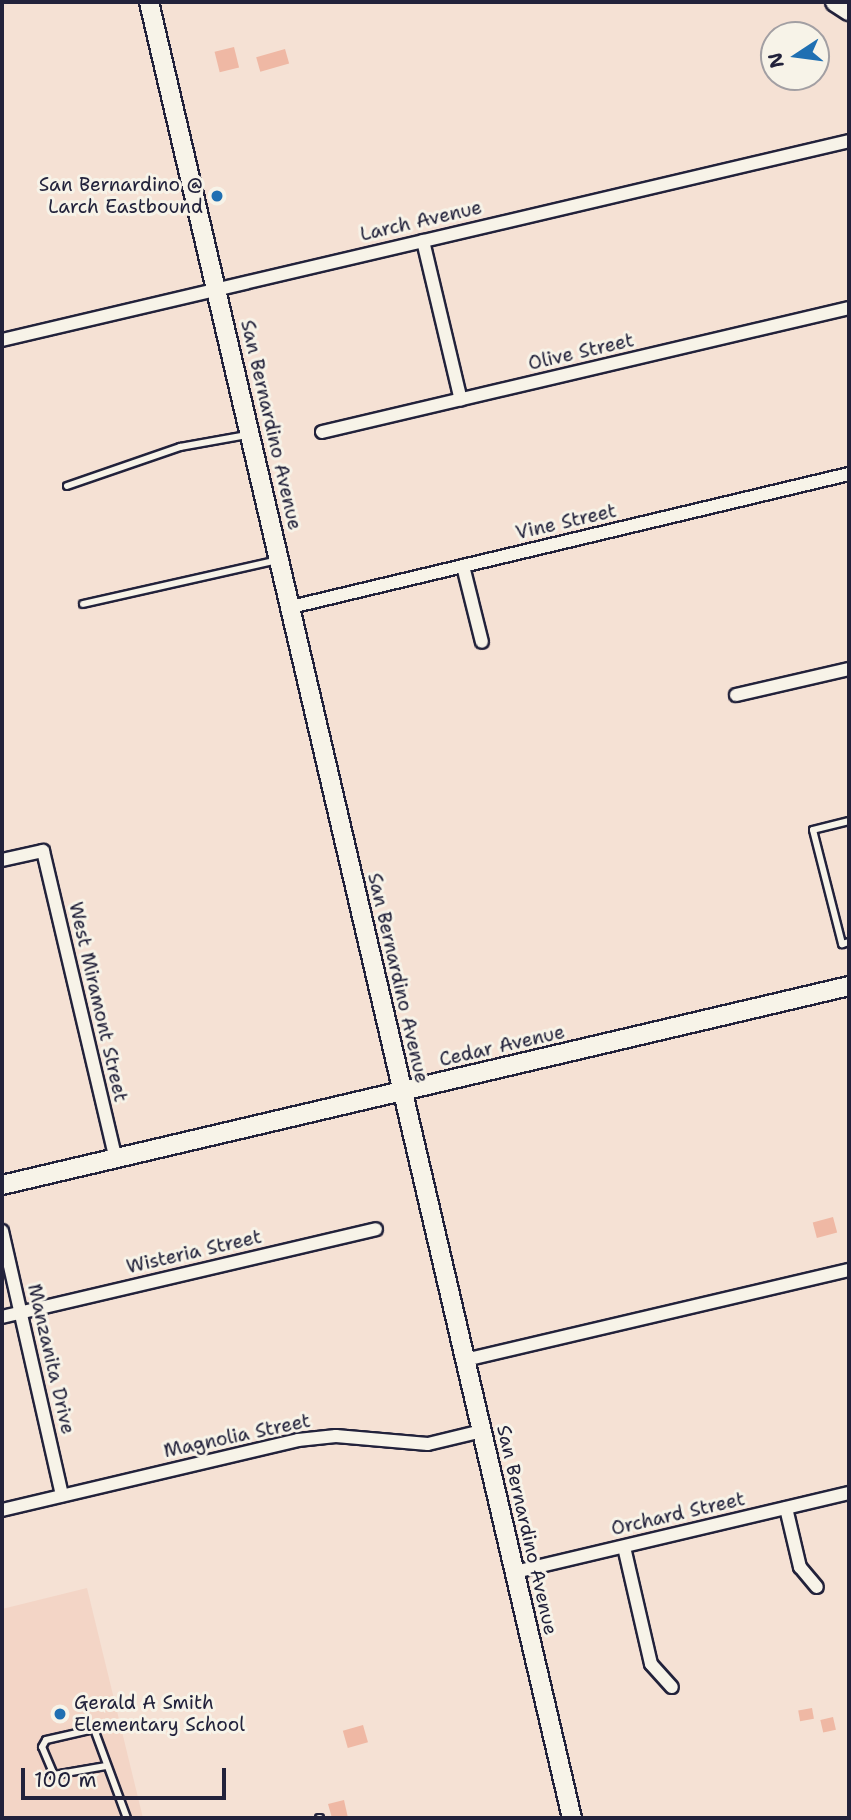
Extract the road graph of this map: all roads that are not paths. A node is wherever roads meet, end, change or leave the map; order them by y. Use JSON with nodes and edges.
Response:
{"nodes":[{"id":1,"x":149,"y":2,"type":"edge"},
{"id":2,"x":835,"y":2,"type":"edge"},
{"id":3,"x":849,"y":11,"type":"edge"},
{"id":4,"x":849,"y":141,"type":"edge"},
{"id":5,"x":423,"y":241,"type":"junction"},
{"id":6,"x":217,"y":289,"type":"junction"},
{"id":7,"x":849,"y":308,"type":"edge"},
{"id":8,"x":2,"y":340,"type":"edge"},
{"id":9,"x":461,"y":400,"type":"junction"},
{"id":10,"x":322,"y":432,"type":"dead end"},
{"id":11,"x":252,"y":434,"type":"junction"},
{"id":12,"x":849,"y":474,"type":"edge"},
{"id":13,"x":67,"y":486,"type":"dead end"},
{"id":14,"x":280,"y":559,"type":"junction"},
{"id":15,"x":463,"y":566,"type":"junction"},
{"id":16,"x":83,"y":604,"type":"dead end"},
{"id":17,"x":291,"y":607,"type":"junction"},
{"id":18,"x":482,"y":642,"type":"dead end"},
{"id":19,"x":849,"y":669,"type":"edge"},
{"id":20,"x":736,"y":695,"type":"dead end"},
{"id":21,"x":849,"y":821,"type":"edge"},
{"id":22,"x":2,"y":860,"type":"edge"},
{"id":23,"x":849,"y":942,"type":"edge"},
{"id":24,"x":849,"y":986,"type":"edge"},
{"id":25,"x":402,"y":1091,"type":"junction"},
{"id":26,"x":116,"y":1161,"type":"junction"},
{"id":27,"x":2,"y":1185,"type":"edge"},
{"id":28,"x":376,"y":1229,"type":"dead end"},
{"id":29,"x":2,"y":1231,"type":"edge"},
{"id":30,"x":849,"y":1270,"type":"edge"},
{"id":31,"x":20,"y":1313,"type":"junction"},
{"id":32,"x":2,"y":1317,"type":"edge"},
{"id":33,"x":465,"y":1360,"type":"junction"},
{"id":34,"x":482,"y":1431,"type":"junction"},
{"id":35,"x":849,"y":1493,"type":"edge"},
{"id":36,"x":62,"y":1495,"type":"junction"},
{"id":37,"x":786,"y":1508,"type":"junction"},
{"id":38,"x":2,"y":1510,"type":"edge"},
{"id":39,"x":624,"y":1547,"type":"junction"},
{"id":40,"x":515,"y":1572,"type":"junction"},
{"id":41,"x":817,"y":1587,"type":"dead end"},
{"id":42,"x":672,"y":1687,"type":"dead end"},
{"id":43,"x":106,"y":1766,"type":"junction"},
{"id":44,"x":127,"y":1818,"type":"edge"},
{"id":45,"x":572,"y":1818,"type":"edge"}],
"edges":[{"from":1,"to":6,"type":"main road","name":"San Bernardino Avenue"},
{"from":2,"to":3,"type":"main road"},
{"from":4,"to":5,"type":"street","name":"Larch Avenue"},
{"from":5,"to":6,"type":"street","name":"Larch Avenue"},
{"from":5,"to":9,"type":"street"},
{"from":6,"to":8,"type":"street","name":"Larch Avenue"},
{"from":6,"to":11,"type":"main road","name":"San Bernardino Avenue"},
{"from":7,"to":9,"type":"street","name":"Olive Street"},
{"from":9,"to":10,"type":"street","name":"Olive Street"},
{"from":11,"to":13,"type":"lane"},
{"from":11,"to":14,"type":"main road","name":"San Bernardino Avenue"},
{"from":12,"to":15,"type":"street","name":"Vine Street"},
{"from":14,"to":16,"type":"lane"},
{"from":14,"to":17,"type":"main road","name":"San Bernardino Avenue"},
{"from":15,"to":17,"type":"street","name":"Vine Street"},
{"from":15,"to":18,"type":"street"},
{"from":17,"to":25,"type":"main road","name":"San Bernardino Avenue"},
{"from":19,"to":20,"type":"street"},
{"from":21,"to":23,"type":"lane"},
{"from":22,"to":26,"type":"street","name":"West Miramont Street"},
{"from":24,"to":25,"type":"main road","name":"Cedar Avenue"},
{"from":25,"to":26,"type":"main road","name":"Cedar Avenue"},
{"from":25,"to":33,"type":"main road","name":"San Bernardino Avenue"},
{"from":26,"to":27,"type":"main road","name":"Cedar Avenue"},
{"from":28,"to":31,"type":"street","name":"Wisteria Street"},
{"from":29,"to":31,"type":"street","name":"Manzanita Drive"},
{"from":30,"to":33,"type":"street"},
{"from":31,"to":32,"type":"street","name":"Wisteria Street"},
{"from":31,"to":36,"type":"street","name":"Manzanita Drive"},
{"from":33,"to":34,"type":"main road","name":"San Bernardino Avenue"},
{"from":34,"to":36,"type":"street","name":"Magnolia Street"},
{"from":34,"to":40,"type":"main road","name":"San Bernardino Avenue"},
{"from":35,"to":37,"type":"street","name":"Orchard Street"},
{"from":36,"to":38,"type":"street","name":"Magnolia Street"},
{"from":37,"to":39,"type":"street","name":"Orchard Street"},
{"from":37,"to":41,"type":"street"},
{"from":39,"to":40,"type":"street","name":"Orchard Street"},
{"from":39,"to":42,"type":"street"},
{"from":40,"to":45,"type":"main road","name":"San Bernardino Avenue"},
{"from":43,"to":43,"type":"lane"},
{"from":43,"to":44,"type":"lane"}]}
